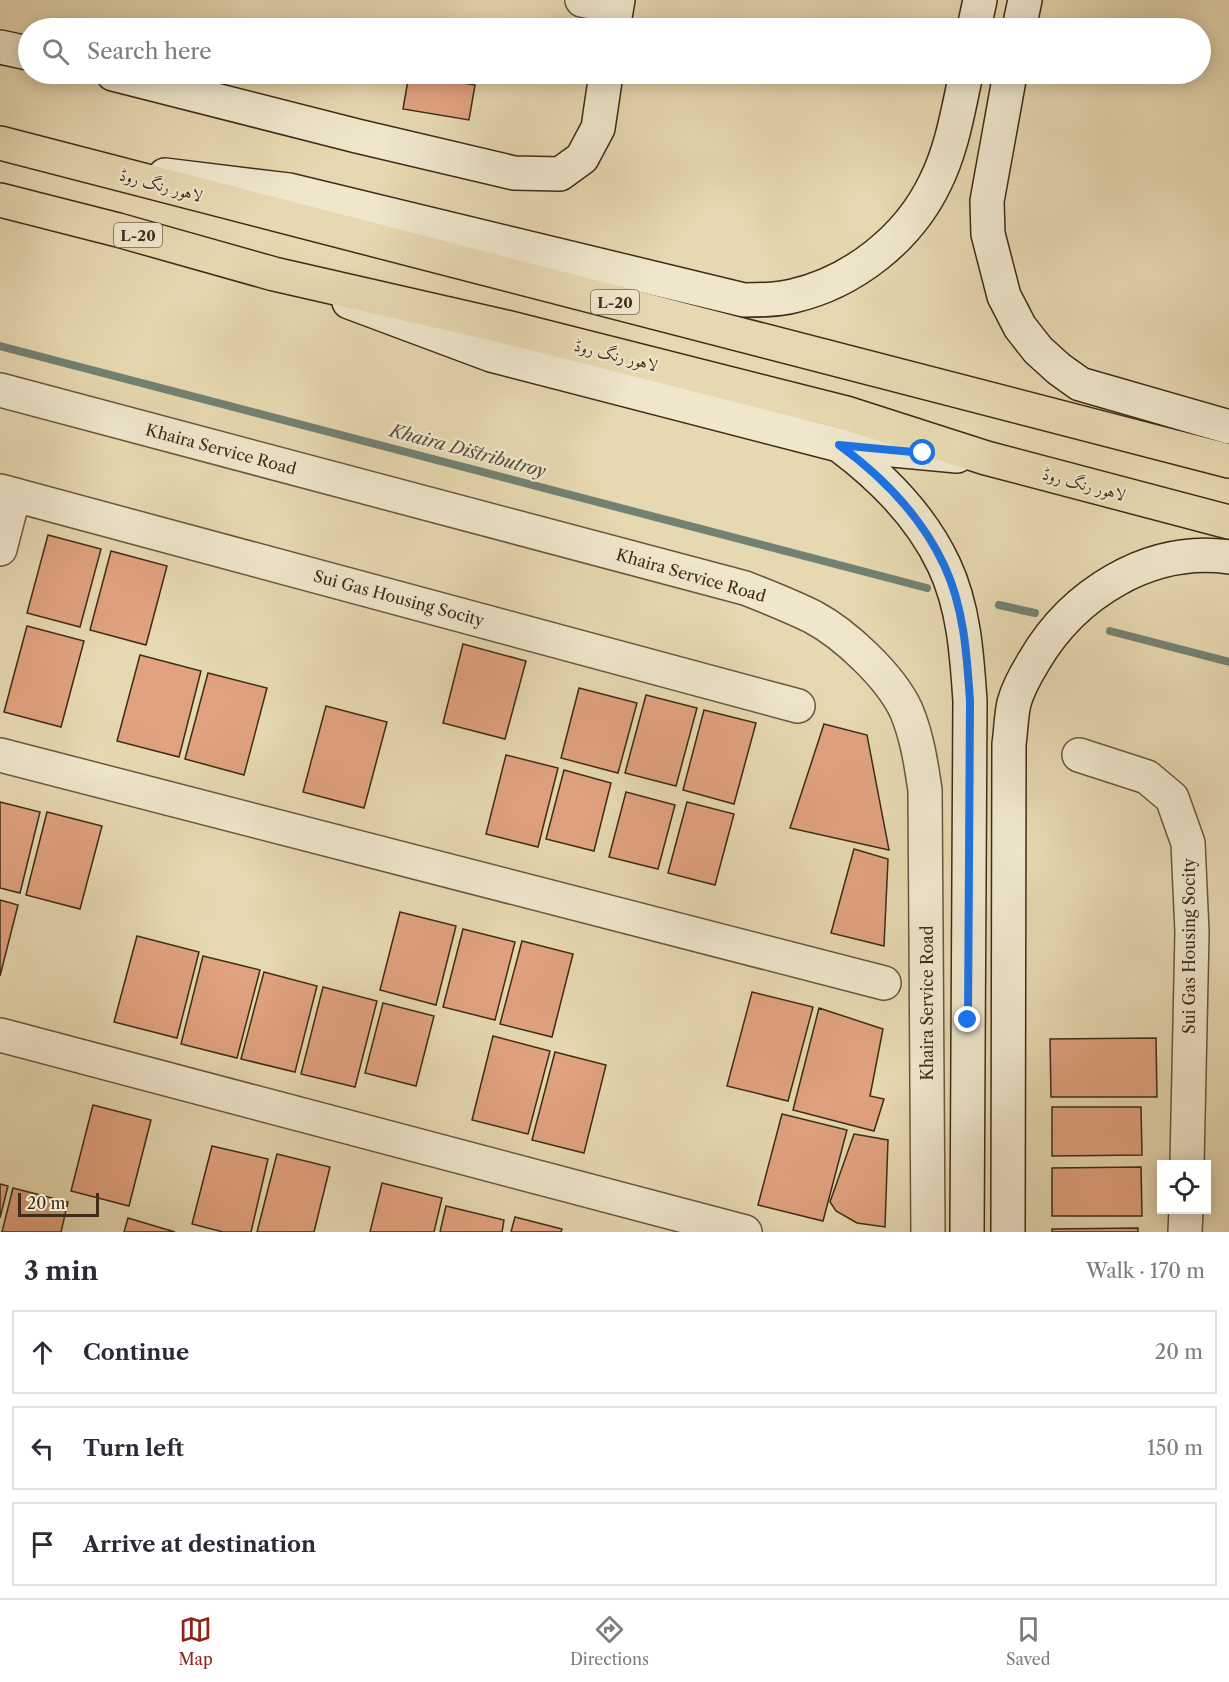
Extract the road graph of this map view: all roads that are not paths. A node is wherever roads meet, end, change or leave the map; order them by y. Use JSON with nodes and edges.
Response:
{"nodes":[{"id":1,"x":582,"y":0,"type":"edge"},
{"id":2,"x":980,"y":0,"type":"edge"},
{"id":3,"x":1025,"y":0,"type":"edge"},
{"id":4,"x":616,"y":12,"type":"edge"},
{"id":5,"x":976,"y":18,"type":"edge"},
{"id":6,"x":1021,"y":18,"type":"edge"},
{"id":7,"x":0,"y":46,"type":"edge"},
{"id":8,"x":18,"y":50,"type":"edge"},
{"id":9,"x":152,"y":84,"type":"edge"},
{"id":10,"x":605,"y":84,"type":"edge"},
{"id":11,"x":964,"y":84,"type":"edge"},
{"id":12,"x":1008,"y":84,"type":"edge"},
{"id":13,"x":0,"y":143,"type":"edge"},
{"id":14,"x":92,"y":167,"type":"junction"},
{"id":15,"x":0,"y":200,"type":"edge"},
{"id":16,"x":274,"y":274,"type":"junction"},
{"id":17,"x":0,"y":390,"type":"edge"},
{"id":18,"x":1229,"y":427,"type":"edge"},
{"id":19,"x":839,"y":445,"type":"junction"},
{"id":20,"x":986,"y":458,"type":"junction"},
{"id":21,"x":1229,"y":461,"type":"edge"},
{"id":22,"x":7,"y":493,"type":"edge"},
{"id":23,"x":1229,"y":522,"type":"edge"},
{"id":24,"x":0,"y":549,"type":"edge"},
{"id":25,"x":1229,"y":557,"type":"edge"},
{"id":26,"x":798,"y":706,"type":"dead end"},
{"id":27,"x":0,"y":755,"type":"edge"},
{"id":28,"x":1079,"y":755,"type":"dead end"},
{"id":29,"x":884,"y":982,"type":"dead end"},
{"id":30,"x":0,"y":1035,"type":"edge"},
{"id":31,"x":1187,"y":1160,"type":"edge"},
{"id":32,"x":1185,"y":1214,"type":"edge"},
{"id":33,"x":745,"y":1232,"type":"edge"},
{"id":34,"x":928,"y":1232,"type":"edge"},
{"id":35,"x":967,"y":1232,"type":"edge"},
{"id":36,"x":1008,"y":1232,"type":"edge"},
{"id":37,"x":1185,"y":1232,"type":"edge"}],
"edges":[{"from":1,"to":4,"type":"street"},
{"from":2,"to":5,"type":"street"},
{"from":3,"to":6,"type":"street"},
{"from":7,"to":8,"type":"street"},
{"from":9,"to":10,"type":"street"},
{"from":11,"to":14,"type":"street"},
{"from":12,"to":18,"type":"street"},
{"from":13,"to":14,"type":"highway","name":"لاہور رنگ روڈ","number":"L-20"},
{"from":14,"to":21,"type":"highway","name":"لاہور رنگ روڈ","number":"L-20"},
{"from":15,"to":16,"type":"highway","name":"لاہور رنگ روڈ","number":"L-20"},
{"from":16,"to":19,"type":"street"},
{"from":16,"to":20,"type":"highway","name":"لاہور رنگ روڈ","number":"L-20"},
{"from":17,"to":34,"type":"street","name":"Khaira Service Road"},
{"from":19,"to":20,"type":"street"},
{"from":19,"to":35,"type":"street"},
{"from":20,"to":23,"type":"highway","name":"لاہور رنگ روڈ","number":"L-20"},
{"from":22,"to":24,"type":"street"},
{"from":22,"to":26,"type":"street","name":"Sui Gas Housing Socity"},
{"from":25,"to":36,"type":"street"},
{"from":27,"to":29,"type":"street"},
{"from":28,"to":31,"type":"street","name":"Sui Gas Housing Socity"},
{"from":30,"to":33,"type":"street"},
{"from":32,"to":37,"type":"street"}]}
